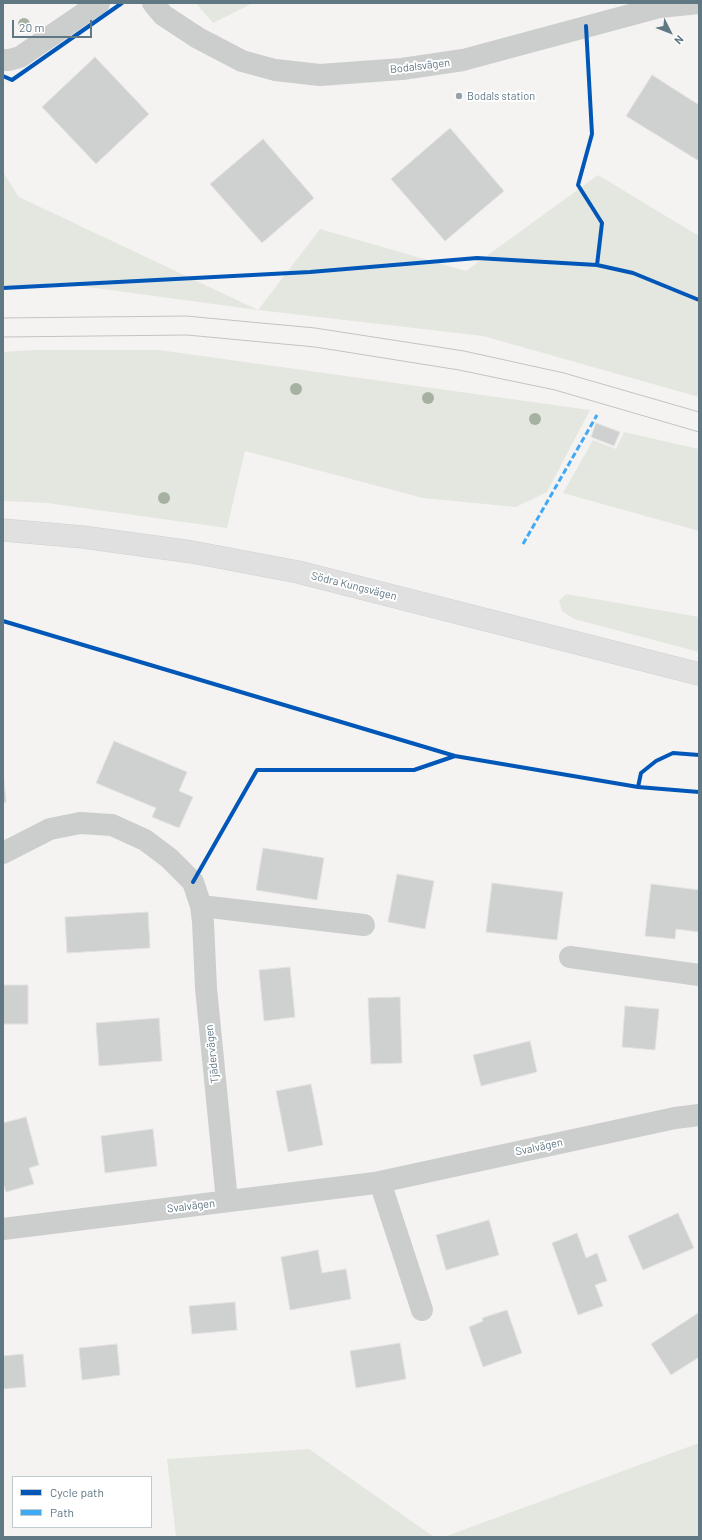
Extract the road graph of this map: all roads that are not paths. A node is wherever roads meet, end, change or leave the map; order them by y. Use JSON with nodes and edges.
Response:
{"nodes":[{"id":1,"x":99,"y":3,"type":"edge"},
{"id":2,"x":153,"y":3,"type":"edge"},
{"id":3,"x":699,"y":3,"type":"edge"},
{"id":4,"x":3,"y":60,"type":"edge"},
{"id":5,"x":3,"y":530,"type":"edge"},
{"id":6,"x":699,"y":674,"type":"edge"},
{"id":7,"x":3,"y":854,"type":"edge"},
{"id":8,"x":201,"y":906,"type":"junction"},
{"id":9,"x":364,"y":925,"type":"dead end"},
{"id":10,"x":570,"y":956,"type":"dead end"},
{"id":11,"x":699,"y":976,"type":"edge"},
{"id":12,"x":699,"y":1115,"type":"edge"},
{"id":13,"x":380,"y":1182,"type":"junction"},
{"id":14,"x":227,"y":1201,"type":"junction"},
{"id":15,"x":3,"y":1229,"type":"edge"},
{"id":16,"x":422,"y":1310,"type":"dead end"}],
"edges":[{"from":1,"to":4,"type":"street"},
{"from":2,"to":3,"type":"street","name":"Bodalsvägen"},
{"from":5,"to":6,"type":"main road","name":"Södra Kungsvägen"},
{"from":7,"to":8,"type":"street","name":"Tjädervägen"},
{"from":8,"to":9,"type":"street"},
{"from":8,"to":14,"type":"street","name":"Tjädervägen"},
{"from":10,"to":11,"type":"street"},
{"from":12,"to":13,"type":"street","name":"Svalvägen"},
{"from":13,"to":14,"type":"street","name":"Svalvägen"},
{"from":13,"to":16,"type":"street"},
{"from":14,"to":15,"type":"street","name":"Svalvägen"}]}
